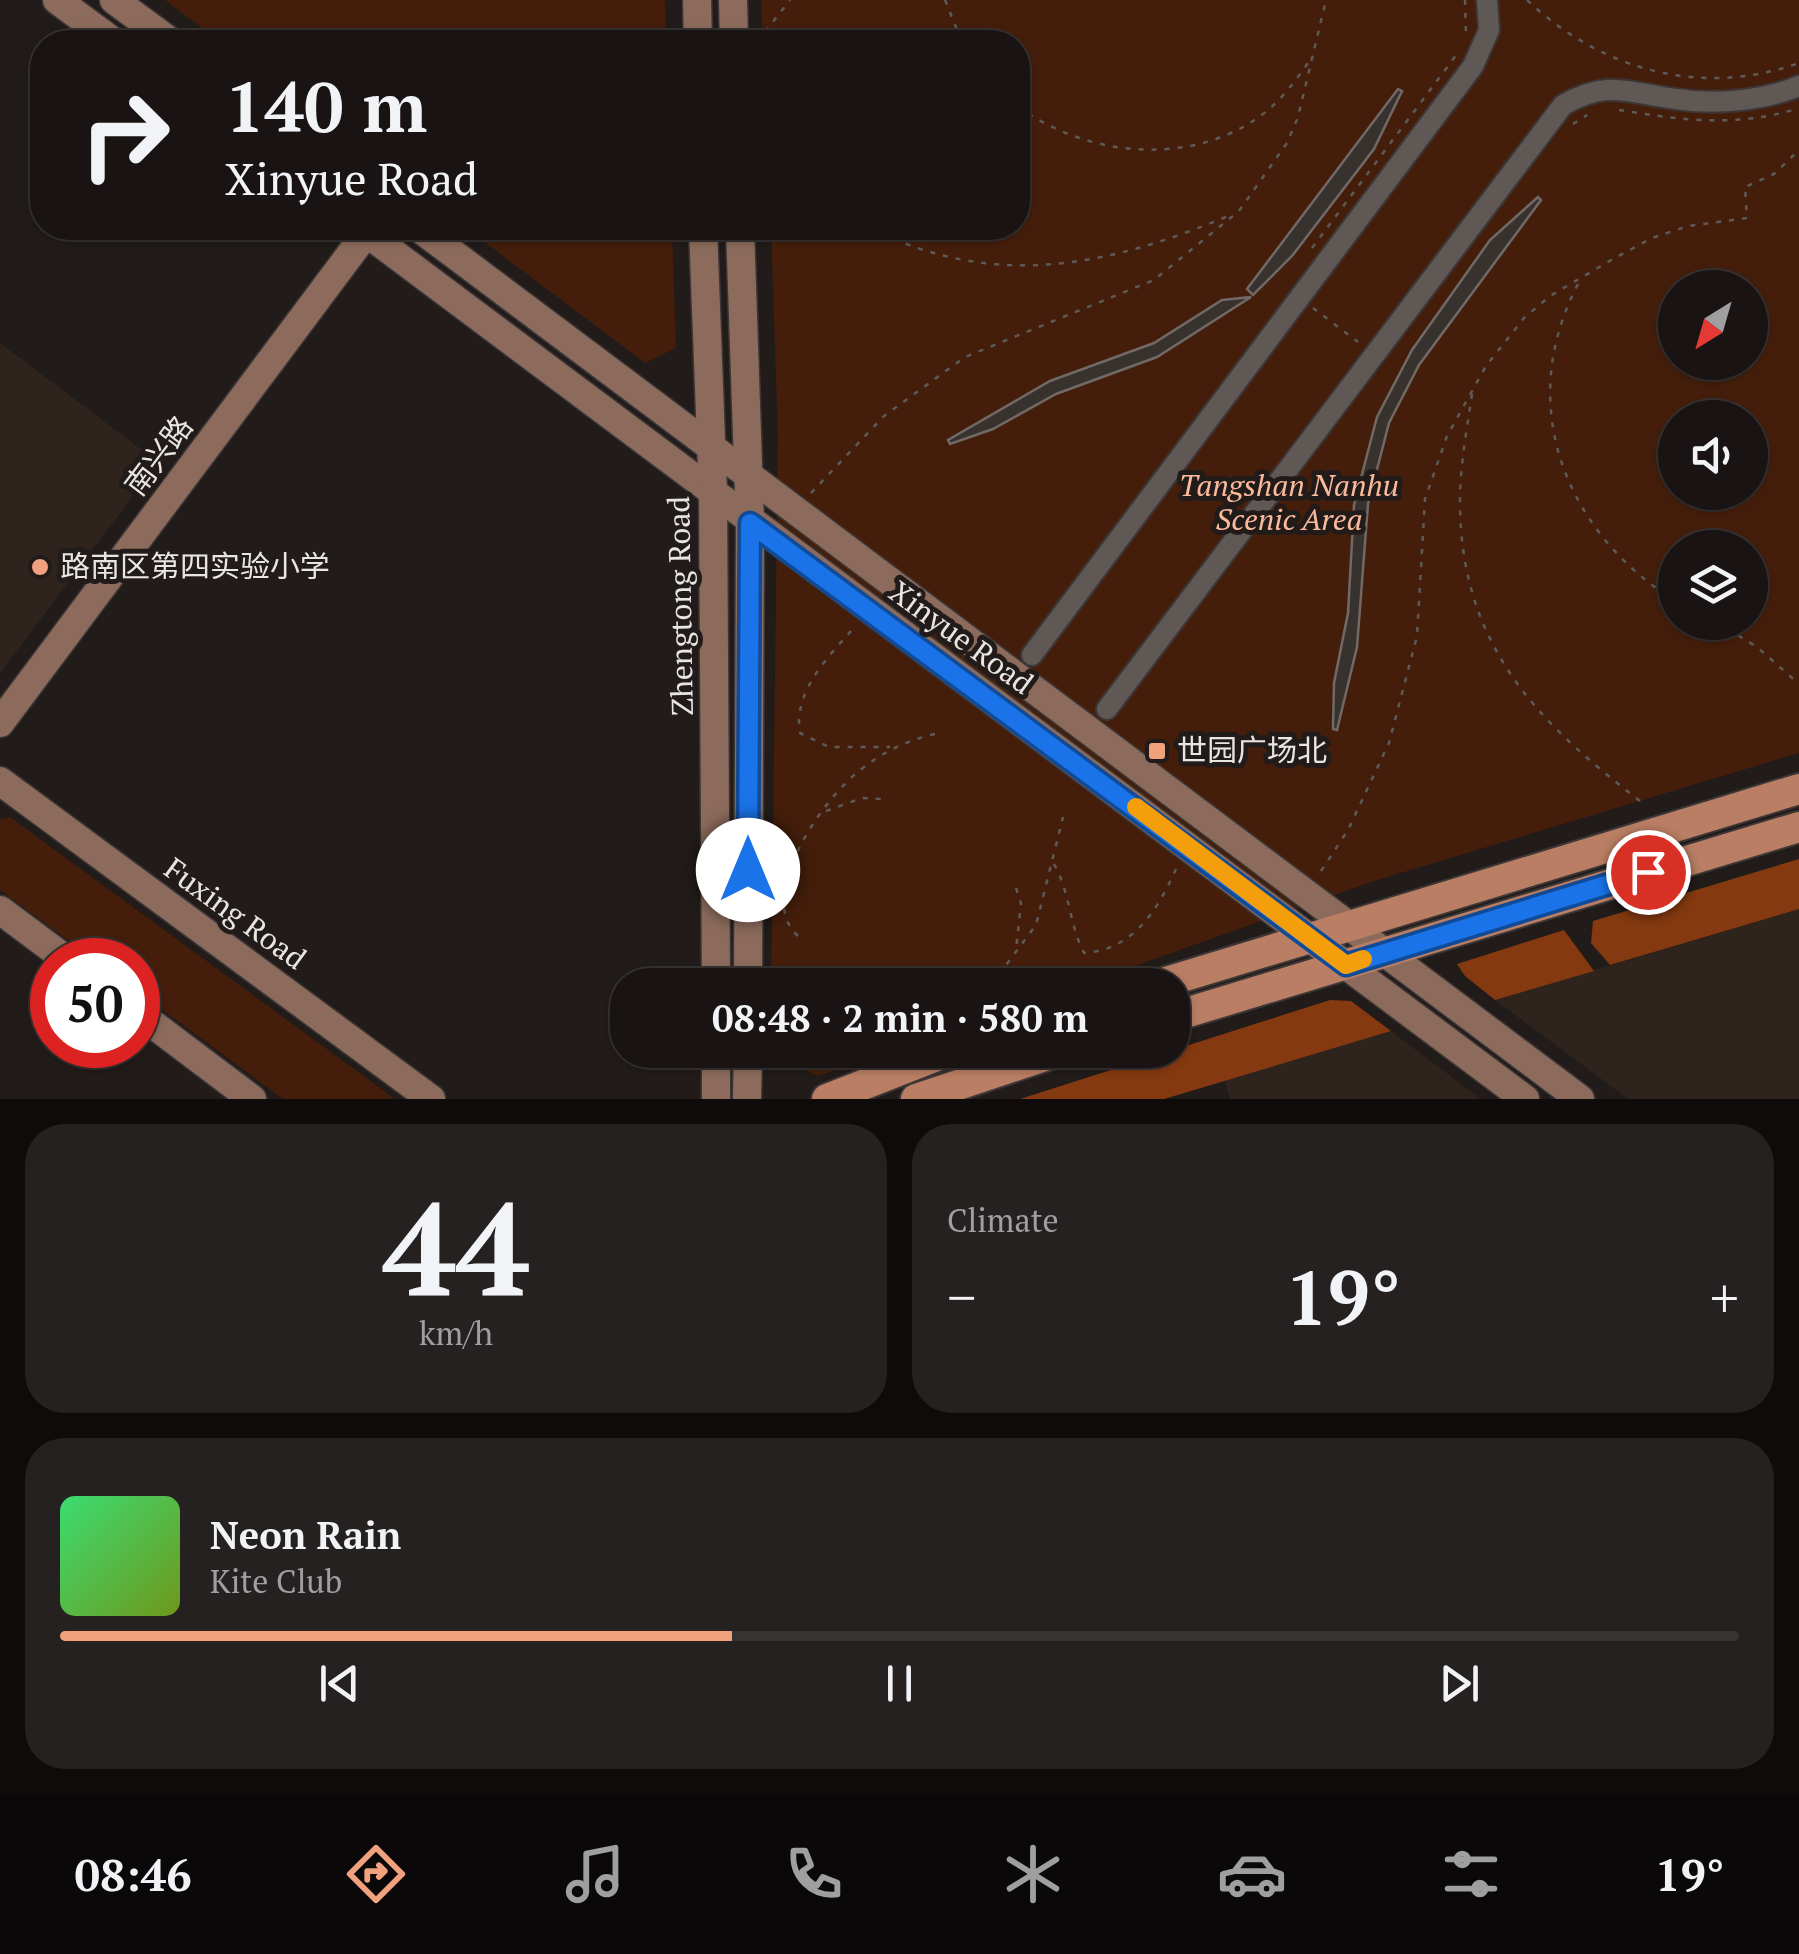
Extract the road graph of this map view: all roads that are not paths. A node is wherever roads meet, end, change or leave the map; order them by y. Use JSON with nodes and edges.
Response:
{"nodes":[{"id":1,"x":57,"y":0,"type":"edge"},
{"id":2,"x":114,"y":0,"type":"edge"},
{"id":3,"x":696,"y":0,"type":"edge"},
{"id":4,"x":733,"y":0,"type":"edge"},
{"id":5,"x":1487,"y":0,"type":"edge"},
{"id":6,"x":98,"y":30,"type":"edge"},
{"id":7,"x":155,"y":30,"type":"edge"},
{"id":8,"x":697,"y":30,"type":"edge"},
{"id":9,"x":734,"y":30,"type":"edge"},
{"id":10,"x":1799,"y":86,"type":"edge"},
{"id":11,"x":357,"y":240,"type":"edge"},
{"id":12,"x":380,"y":240,"type":"edge"},
{"id":13,"x":435,"y":240,"type":"edge"},
{"id":14,"x":703,"y":240,"type":"edge"},
{"id":15,"x":740,"y":240,"type":"edge"},
{"id":16,"x":709,"y":444,"type":"junction"},
{"id":17,"x":748,"y":478,"type":"junction"},
{"id":18,"x":714,"y":492,"type":"junction"},
{"id":19,"x":750,"y":523,"type":"junction"},
{"id":20,"x":1032,"y":654,"type":"dead end"},
{"id":21,"x":1107,"y":708,"type":"dead end"},
{"id":22,"x":0,"y":722,"type":"edge"},
{"id":23,"x":0,"y":781,"type":"edge"},
{"id":24,"x":1799,"y":789,"type":"edge"},
{"id":25,"x":1799,"y":827,"type":"edge"},
{"id":26,"x":0,"y":910,"type":"edge"},
{"id":27,"x":1350,"y":927,"type":"junction"},
{"id":28,"x":1310,"y":937,"type":"junction"},
{"id":29,"x":38,"y":938,"type":"edge"},
{"id":30,"x":1385,"y":952,"type":"junction"},
{"id":31,"x":1346,"y":965,"type":"junction"},
{"id":32,"x":716,"y":968,"type":"edge"},
{"id":33,"x":748,"y":968,"type":"edge"},
{"id":34,"x":1190,"y":974,"type":"edge"},
{"id":35,"x":1190,"y":1012,"type":"edge"},
{"id":36,"x":160,"y":1030,"type":"edge"},
{"id":37,"x":716,"y":1068,"type":"edge"},
{"id":38,"x":748,"y":1068,"type":"edge"},
{"id":39,"x":906,"y":1068,"type":"edge"},
{"id":40,"x":1008,"y":1068,"type":"edge"},
{"id":41,"x":252,"y":1099,"type":"edge"},
{"id":42,"x":430,"y":1099,"type":"edge"},
{"id":43,"x":716,"y":1099,"type":"edge"},
{"id":44,"x":748,"y":1099,"type":"edge"},
{"id":45,"x":827,"y":1099,"type":"edge"},
{"id":46,"x":916,"y":1099,"type":"edge"},
{"id":47,"x":1525,"y":1099,"type":"edge"},
{"id":48,"x":1580,"y":1099,"type":"edge"}],
"edges":[{"from":1,"to":6,"type":"main road"},
{"from":2,"to":7,"type":"main road"},
{"from":3,"to":8,"type":"main road"},
{"from":4,"to":9,"type":"main road"},
{"from":5,"to":20,"type":"street"},
{"from":10,"to":21,"type":"street"},
{"from":11,"to":22,"type":"main road","name":"南兴路"},
{"from":12,"to":18,"type":"main road","name":"Xinyue Road"},
{"from":13,"to":16,"type":"main road","name":"Xinyue Road"},
{"from":14,"to":16,"type":"main road","name":"Zhengtong Road"},
{"from":15,"to":17,"type":"main road"},
{"from":16,"to":17,"type":"main road","name":"Xinyue Road"},
{"from":16,"to":18,"type":"main road","name":"Zhengtong Road"},
{"from":17,"to":19,"type":"main road"},
{"from":17,"to":27,"type":"main road","name":"Xinyue Road"},
{"from":18,"to":19,"type":"main road","name":"Xinyue Road"},
{"from":18,"to":32,"type":"main road","name":"Zhengtong Road"},
{"from":19,"to":28,"type":"main road","name":"Xinyue Road"},
{"from":19,"to":33,"type":"main road"},
{"from":23,"to":42,"type":"main road","name":"Fuxing Road"},
{"from":24,"to":27,"type":"main road"},
{"from":25,"to":30,"type":"main road"},
{"from":26,"to":29,"type":"main road"},
{"from":27,"to":28,"type":"main road"},
{"from":27,"to":30,"type":"main road","name":"Xinyue Road"},
{"from":28,"to":31,"type":"main road","name":"Xinyue Road"},
{"from":28,"to":34,"type":"main road"},
{"from":30,"to":31,"type":"main road"},
{"from":30,"to":48,"type":"main road","name":"Xinyue Road"},
{"from":31,"to":35,"type":"main road"},
{"from":31,"to":47,"type":"main road","name":"Xinyue Road"},
{"from":36,"to":41,"type":"main road"},
{"from":37,"to":43,"type":"main road"},
{"from":38,"to":44,"type":"main road"},
{"from":39,"to":45,"type":"main road"},
{"from":40,"to":46,"type":"main road"}]}
